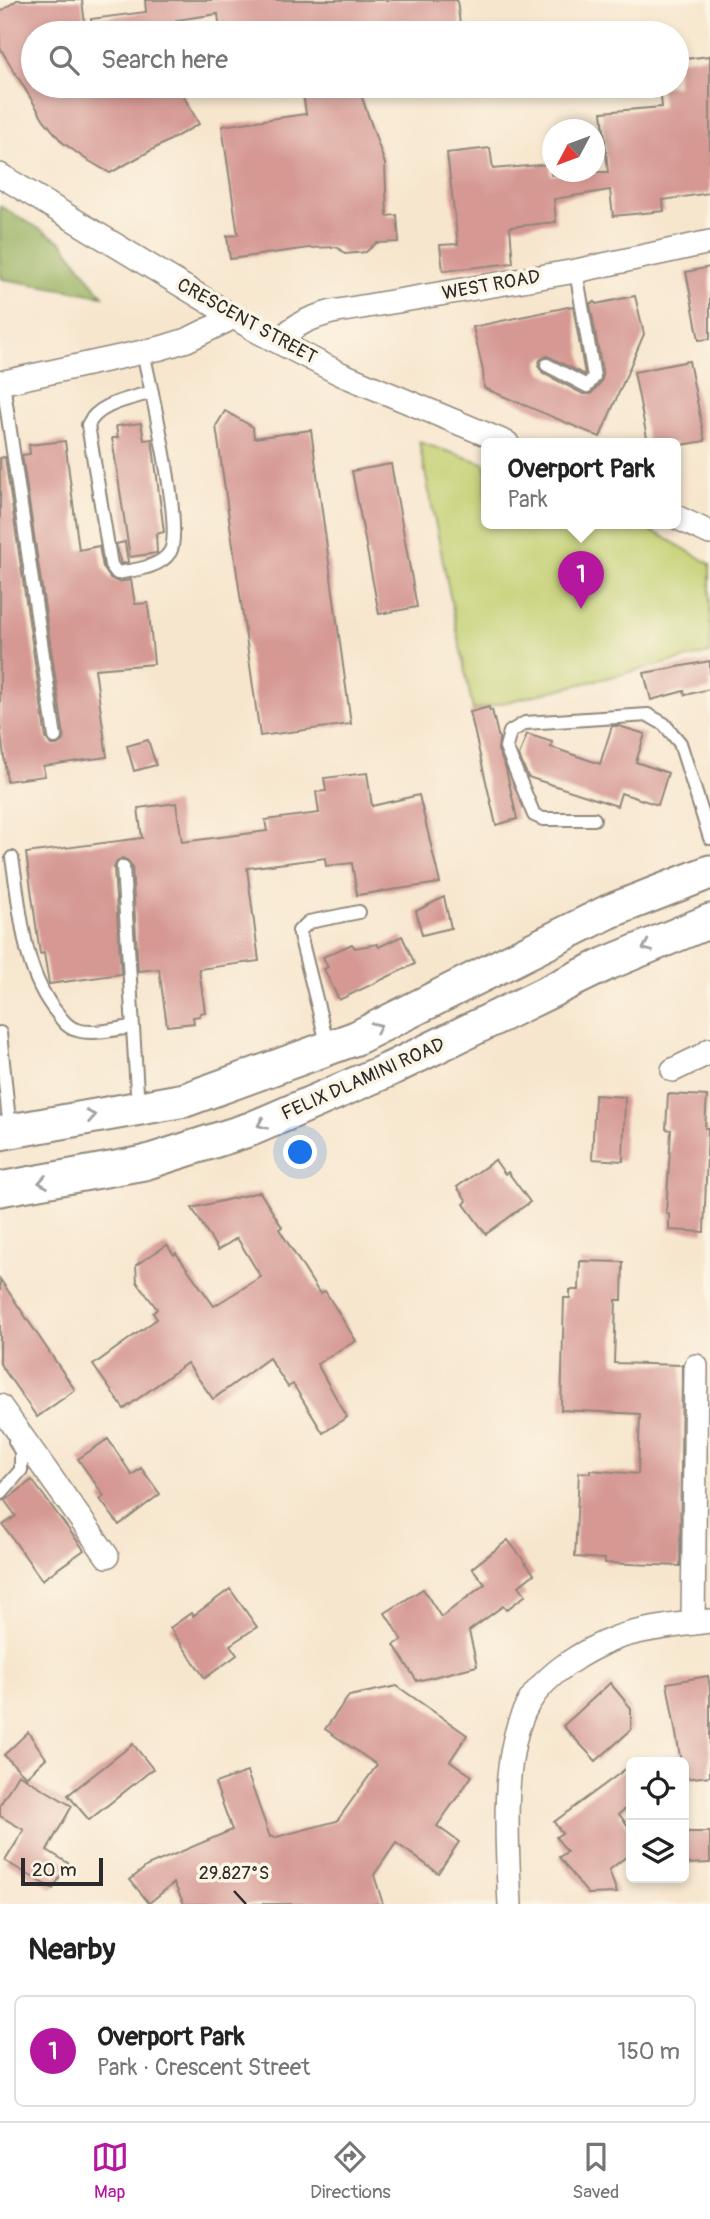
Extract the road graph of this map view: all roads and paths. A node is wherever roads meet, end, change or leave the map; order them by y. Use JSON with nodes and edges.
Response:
{"nodes":[{"id":1,"x":0,"y":175,"type":"edge"},
{"id":2,"x":710,"y":242,"type":"edge"},
{"id":3,"x":576,"y":271,"type":"junction"},
{"id":4,"x":234,"y":317,"type":"junction"},
{"id":5,"x":279,"y":341,"type":"junction"},
{"id":6,"x":143,"y":352,"type":"junction"},
{"id":7,"x":547,"y":365,"type":"dead end"},
{"id":8,"x":2,"y":383,"type":"edge"},
{"id":9,"x":152,"y":392,"type":"junction"},
{"id":10,"x":495,"y":438,"type":"edge"},
{"id":11,"x":681,"y":519,"type":"edge"},
{"id":12,"x":710,"y":533,"type":"edge"},
{"id":13,"x":55,"y":737,"type":"dead end"},
{"id":14,"x":594,"y":819,"type":"dead end"},
{"id":15,"x":710,"y":838,"type":"edge"},
{"id":16,"x":12,"y":858,"type":"dead end"},
{"id":17,"x":123,"y":867,"type":"dead end"},
{"id":18,"x":710,"y":872,"type":"edge"},
{"id":19,"x":359,"y":912,"type":"dead end"},
{"id":20,"x":710,"y":921,"type":"edge"},
{"id":21,"x":131,"y":1027,"type":"junction"},
{"id":22,"x":0,"y":1033,"type":"edge"},
{"id":23,"x":328,"y":1047,"type":"junction"},
{"id":24,"x":1,"y":1049,"type":"edge"},
{"id":25,"x":710,"y":1050,"type":"edge"},
{"id":26,"x":673,"y":1070,"type":"dead end"},
{"id":27,"x":138,"y":1108,"type":"junction"},
{"id":28,"x":5,"y":1132,"type":"edge"},
{"id":29,"x":0,"y":1189,"type":"edge"},
{"id":30,"x":696,"y":1367,"type":"dead end"},
{"id":31,"x":0,"y":1406,"type":"edge"},
{"id":32,"x":0,"y":1419,"type":"edge"},
{"id":33,"x":0,"y":1494,"type":"edge"},
{"id":34,"x":107,"y":1556,"type":"dead end"},
{"id":35,"x":702,"y":1622,"type":"edge"},
{"id":36,"x":510,"y":1904,"type":"edge"}],
"edges":[{"from":1,"to":4,"type":"street","name":"CRESCENT STREET"},
{"from":2,"to":3,"type":"street","name":"WEST ROAD"},
{"from":3,"to":5,"type":"street","name":"WEST ROAD"},
{"from":3,"to":7,"type":"lane"},
{"from":4,"to":5,"type":"street","name":"CRESCENT STREET"},
{"from":4,"to":6,"type":"street"},
{"from":5,"to":10,"type":"street","name":"CRESCENT STREET"},
{"from":6,"to":8,"type":"street"},
{"from":6,"to":9,"type":"lane"},
{"from":8,"to":13,"type":"lane"},
{"from":9,"to":9,"type":"lane"},
{"from":11,"to":12,"type":"street"},
{"from":14,"to":15,"type":"lane"},
{"from":16,"to":21,"type":"lane"},
{"from":17,"to":21,"type":"lane"},
{"from":23,"to":18,"type":"main road","one_way":true},
{"from":19,"to":23,"type":"lane"},
{"from":20,"to":29,"type":"main road","name":"FELIX DLAMINI ROAD","one_way":true},
{"from":21,"to":27,"type":"lane"},
{"from":22,"to":24,"type":"lane"},
{"from":23,"to":27,"type":"main road"},
{"from":24,"to":28,"type":"lane"},
{"from":25,"to":26,"type":"street"},
{"from":28,"to":27,"type":"main road","one_way":true},
{"from":30,"to":35,"type":"street"},
{"from":31,"to":34,"type":"street"},
{"from":32,"to":33,"type":"lane"},
{"from":35,"to":36,"type":"street"}]}
